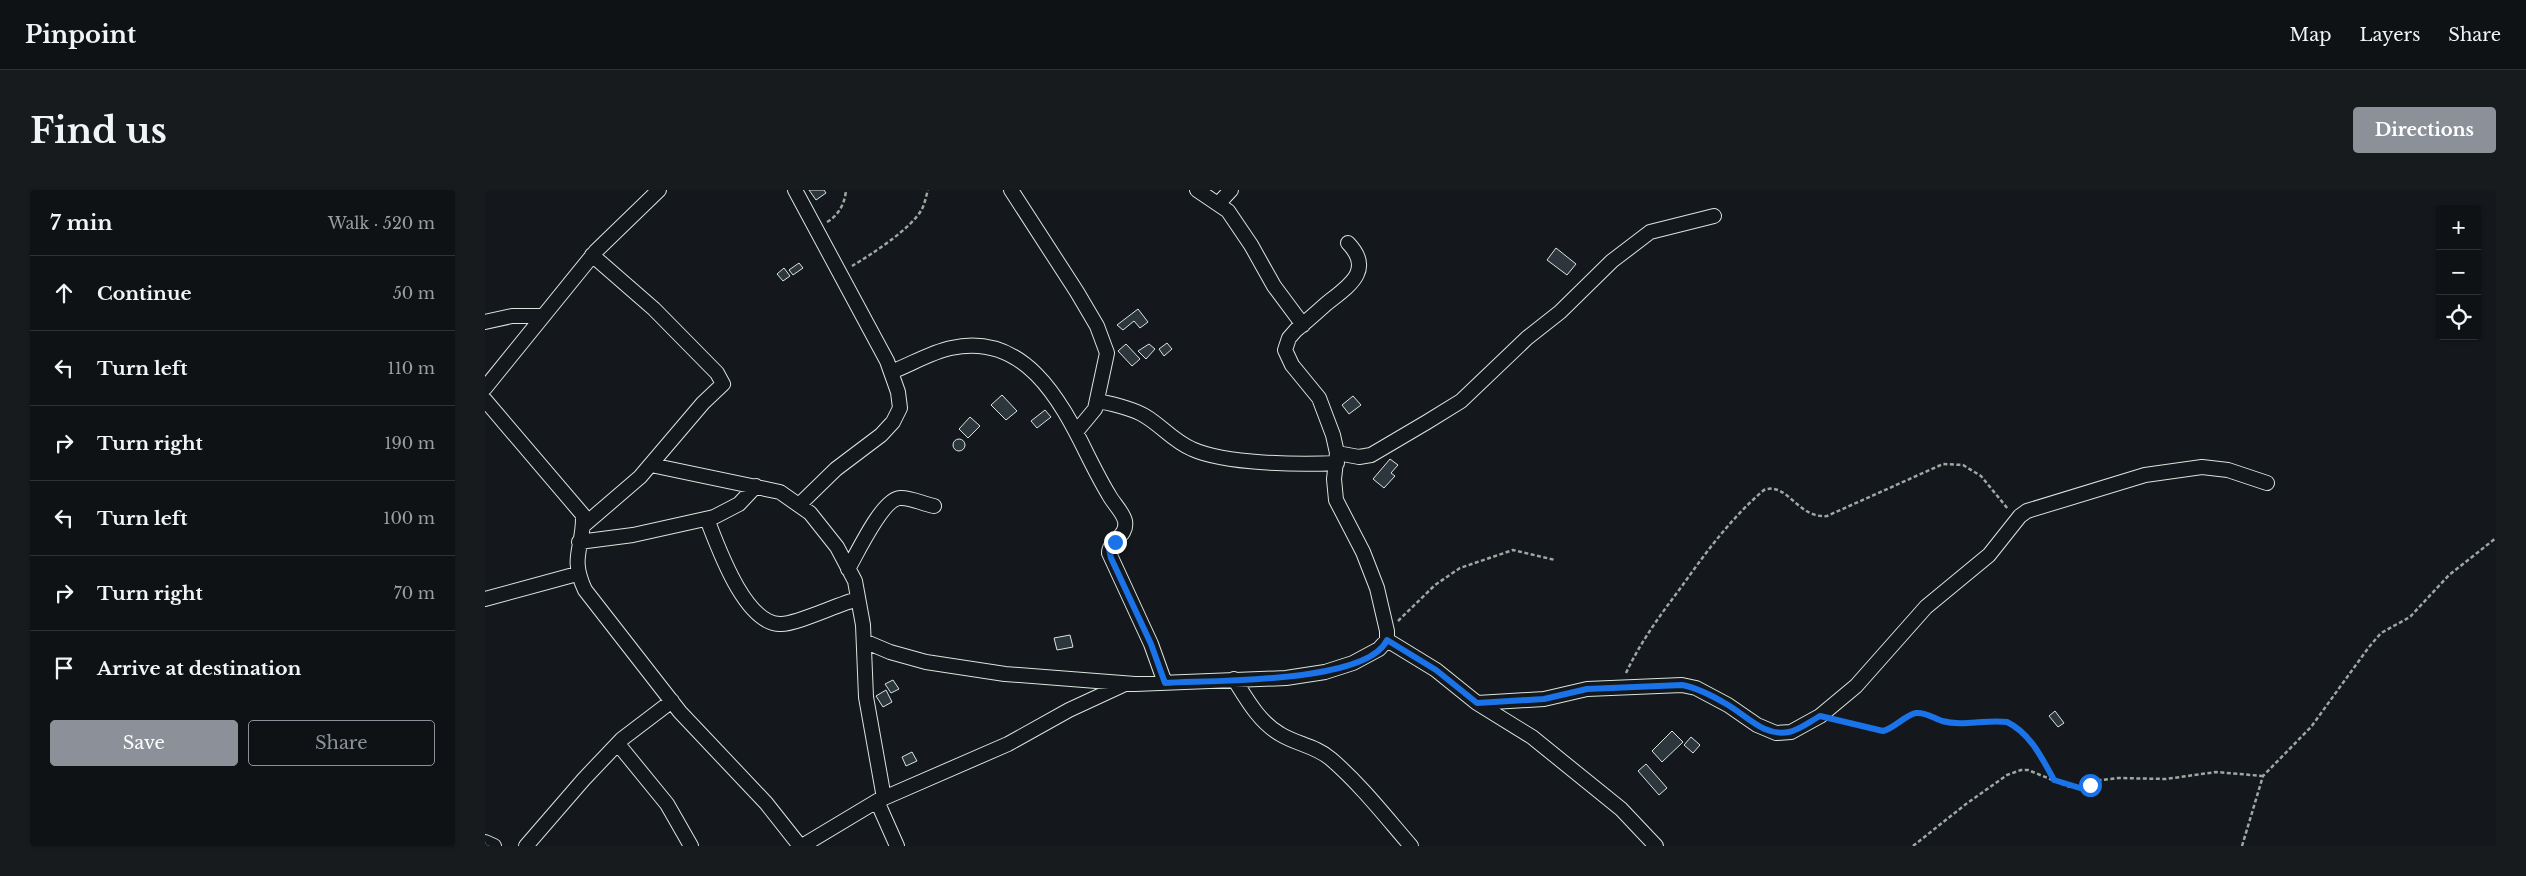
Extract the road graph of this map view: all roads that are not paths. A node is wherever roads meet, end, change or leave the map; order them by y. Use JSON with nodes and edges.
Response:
{"nodes":[{"id":1,"x":667,"y":190,"type":"edge"},
{"id":2,"x":795,"y":190,"type":"edge"},
{"id":3,"x":1011,"y":190,"type":"edge"},
{"id":4,"x":1197,"y":190,"type":"edge"},
{"id":5,"x":1231,"y":190,"type":"edge"},
{"id":6,"x":655,"y":194,"type":"edge"},
{"id":7,"x":1218,"y":204,"type":"junction"},
{"id":8,"x":1714,"y":216,"type":"dead end"},
{"id":9,"x":1348,"y":243,"type":"dead end"},
{"id":10,"x":592,"y":255,"type":"junction"},
{"id":11,"x":543,"y":316,"type":"junction"},
{"id":12,"x":485,"y":322,"type":"edge"},
{"id":13,"x":1303,"y":324,"type":"junction"},
{"id":14,"x":891,"y":372,"type":"junction"},
{"id":15,"x":485,"y":388,"type":"edge"},
{"id":16,"x":485,"y":400,"type":"edge"},
{"id":17,"x":1098,"y":401,"type":"junction"},
{"id":18,"x":1076,"y":432,"type":"junction"},
{"id":19,"x":1337,"y":458,"type":"junction"},
{"id":20,"x":651,"y":465,"type":"junction"},
{"id":21,"x":2267,"y":483,"type":"dead end"},
{"id":22,"x":756,"y":486,"type":"junction"},
{"id":23,"x":799,"y":505,"type":"junction"},
{"id":24,"x":934,"y":506,"type":"dead end"},
{"id":25,"x":707,"y":519,"type":"junction"},
{"id":26,"x":583,"y":526,"type":"junction"},
{"id":27,"x":579,"y":542,"type":"junction"},
{"id":28,"x":848,"y":569,"type":"junction"},
{"id":29,"x":577,"y":574,"type":"junction"},
{"id":30,"x":485,"y":599,"type":"edge"},
{"id":31,"x":858,"y":599,"type":"junction"},
{"id":32,"x":1387,"y":636,"type":"junction"},
{"id":33,"x":864,"y":641,"type":"junction"},
{"id":34,"x":1234,"y":679,"type":"junction"},
{"id":35,"x":1165,"y":683,"type":"junction"},
{"id":36,"x":1125,"y":684,"type":"junction"},
{"id":37,"x":672,"y":701,"type":"junction"},
{"id":38,"x":1477,"y":703,"type":"junction"},
{"id":39,"x":618,"y":744,"type":"junction"},
{"id":40,"x":880,"y":800,"type":"junction"},
{"id":41,"x":485,"y":842,"type":"edge"},
{"id":42,"x":494,"y":846,"type":"edge"},
{"id":43,"x":527,"y":846,"type":"edge"},
{"id":44,"x":691,"y":846,"type":"edge"},
{"id":45,"x":801,"y":846,"type":"edge"},
{"id":46,"x":897,"y":846,"type":"edge"},
{"id":47,"x":1411,"y":846,"type":"edge"},
{"id":48,"x":1656,"y":846,"type":"edge"}],
"edges":[{"from":1,"to":6,"type":"street"},
{"from":2,"to":14,"type":"street"},
{"from":3,"to":17,"type":"street"},
{"from":4,"to":7,"type":"street"},
{"from":5,"to":7,"type":"street"},
{"from":6,"to":10,"type":"street"},
{"from":7,"to":13,"type":"street"},
{"from":8,"to":19,"type":"street"},
{"from":9,"to":13,"type":"street"},
{"from":10,"to":11,"type":"street"},
{"from":10,"to":20,"type":"street"},
{"from":11,"to":12,"type":"street"},
{"from":11,"to":15,"type":"street"},
{"from":13,"to":19,"type":"street"},
{"from":14,"to":18,"type":"street"},
{"from":14,"to":23,"type":"street"},
{"from":16,"to":26,"type":"street"},
{"from":17,"to":18,"type":"street"},
{"from":17,"to":19,"type":"street"},
{"from":18,"to":35,"type":"street"},
{"from":19,"to":32,"type":"street"},
{"from":20,"to":22,"type":"street"},
{"from":20,"to":26,"type":"street"},
{"from":21,"to":38,"type":"street"},
{"from":22,"to":23,"type":"street"},
{"from":22,"to":25,"type":"street"},
{"from":23,"to":28,"type":"street"},
{"from":24,"to":28,"type":"street"},
{"from":25,"to":27,"type":"street"},
{"from":25,"to":31,"type":"street"},
{"from":26,"to":27,"type":"street"},
{"from":27,"to":29,"type":"street"},
{"from":28,"to":31,"type":"street"},
{"from":29,"to":30,"type":"street"},
{"from":29,"to":37,"type":"street"},
{"from":31,"to":33,"type":"street"},
{"from":32,"to":34,"type":"street"},
{"from":32,"to":38,"type":"street"},
{"from":33,"to":36,"type":"street"},
{"from":33,"to":40,"type":"street"},
{"from":34,"to":35,"type":"street"},
{"from":34,"to":47,"type":"street"},
{"from":35,"to":36,"type":"street"},
{"from":36,"to":40,"type":"street"},
{"from":37,"to":39,"type":"street"},
{"from":37,"to":45,"type":"street"},
{"from":38,"to":48,"type":"street"},
{"from":39,"to":43,"type":"street"},
{"from":39,"to":44,"type":"street"},
{"from":40,"to":45,"type":"street"},
{"from":40,"to":46,"type":"street"},
{"from":41,"to":42,"type":"street"}]}
